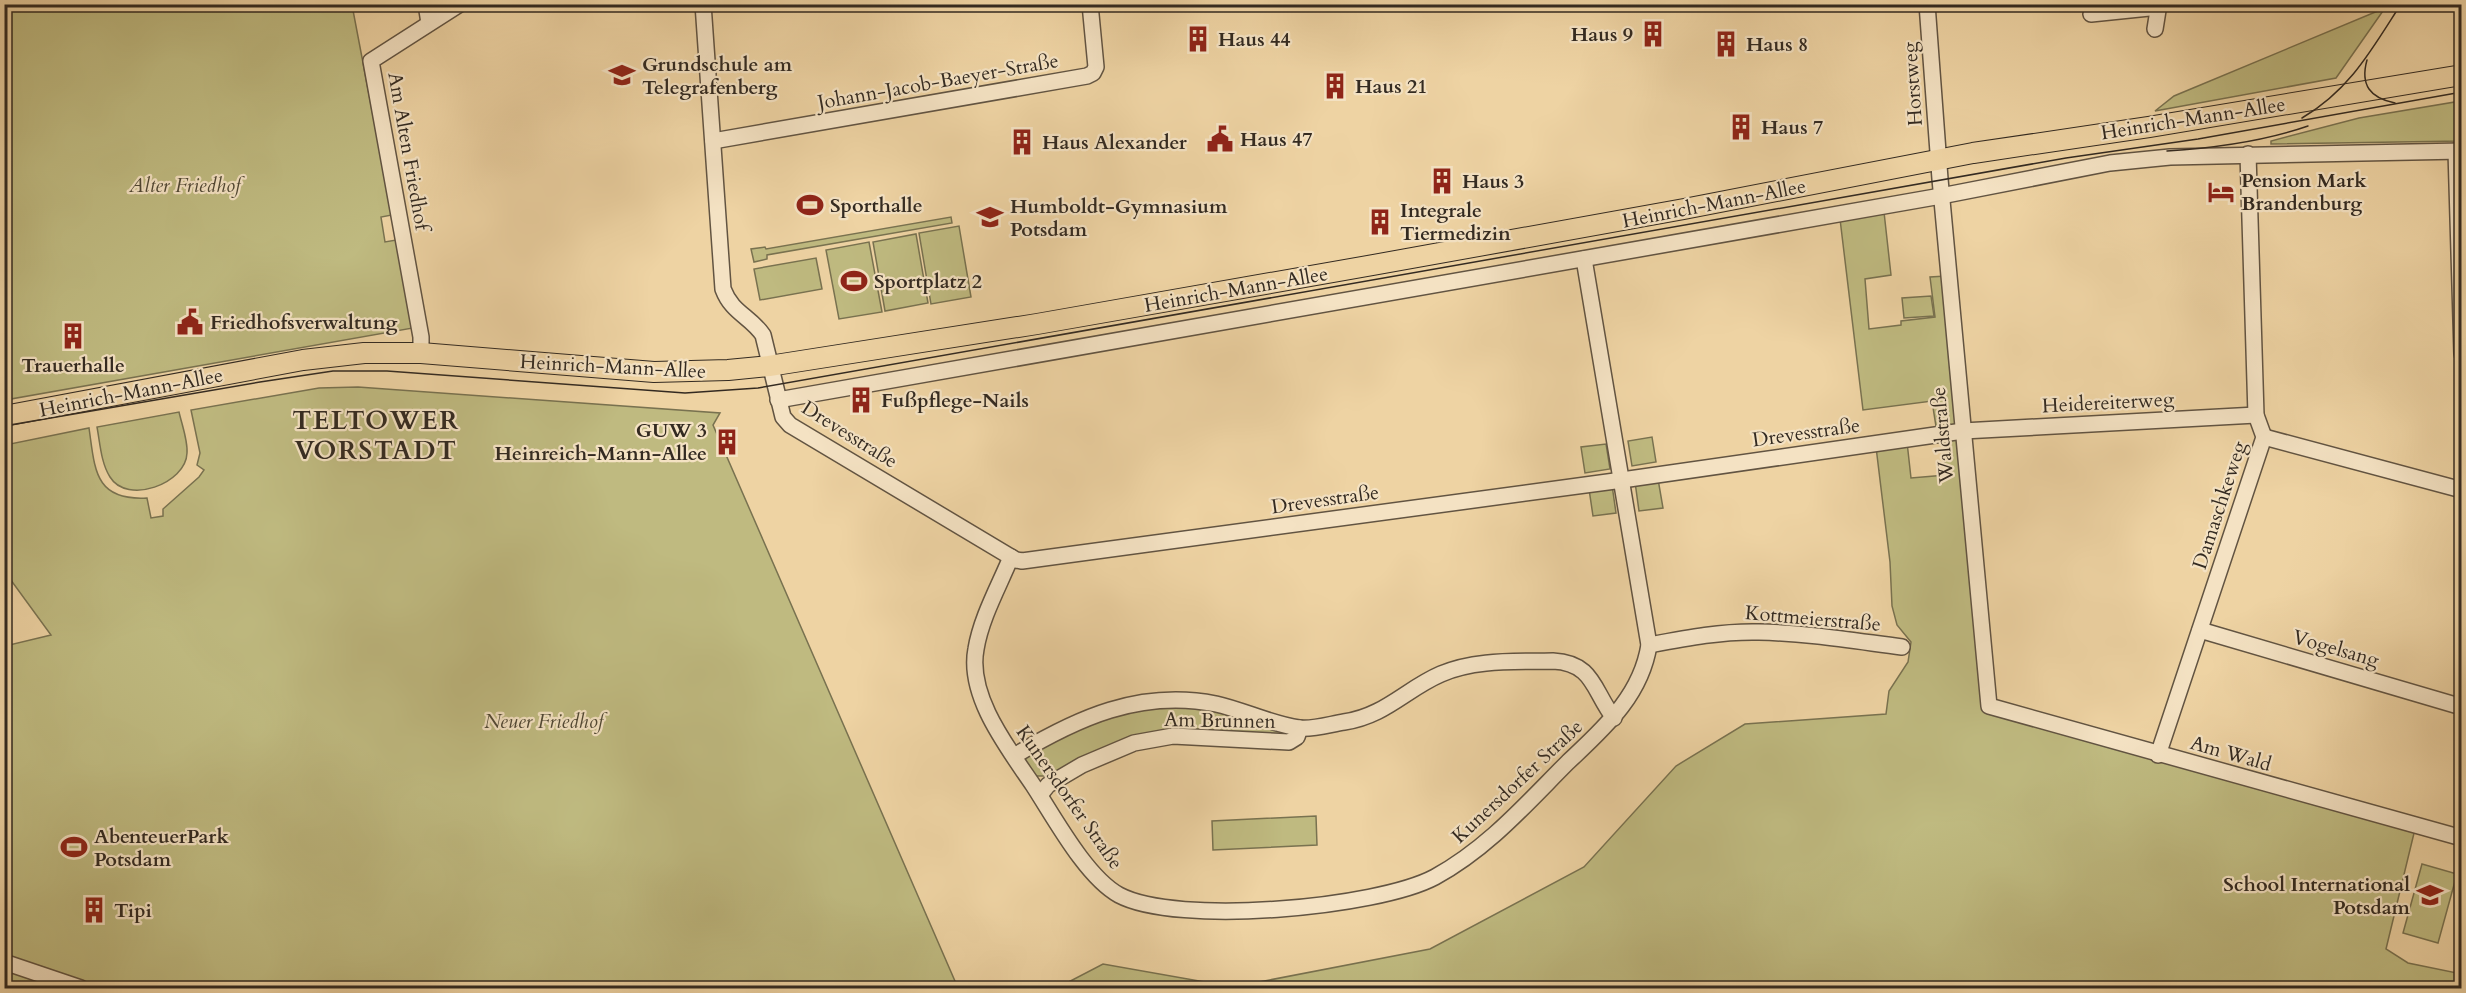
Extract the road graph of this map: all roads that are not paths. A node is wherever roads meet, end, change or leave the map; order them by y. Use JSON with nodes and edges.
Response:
{"nodes":[{"id":1,"x":426,"y":4,"type":"edge"},
{"id":2,"x":460,"y":4,"type":"edge"},
{"id":3,"x":704,"y":4,"type":"edge"},
{"id":4,"x":1090,"y":4,"type":"edge"},
{"id":5,"x":1927,"y":4,"type":"edge"},
{"id":6,"x":2159,"y":6,"type":"edge"},
{"id":7,"x":2091,"y":14,"type":"dead end"},
{"id":8,"x":429,"y":23,"type":"junction"},
{"id":9,"x":2155,"y":29,"type":"dead end"},
{"id":10,"x":2462,"y":75,"type":"edge"},
{"id":11,"x":713,"y":141,"type":"junction"},
{"id":12,"x":2459,"y":151,"type":"edge"},
{"id":13,"x":2248,"y":154,"type":"junction"},
{"id":14,"x":1938,"y":160,"type":"junction"},
{"id":15,"x":1941,"y":196,"type":"junction"},
{"id":16,"x":1584,"y":259,"type":"junction"},
{"id":17,"x":421,"y":353,"type":"junction"},
{"id":18,"x":2462,"y":354,"type":"edge"},
{"id":19,"x":769,"y":366,"type":"junction"},
{"id":20,"x":778,"y":400,"type":"junction"},
{"id":21,"x":2256,"y":415,"type":"junction"},
{"id":22,"x":4,"y":416,"type":"edge"},
{"id":23,"x":1963,"y":431,"type":"junction"},
{"id":24,"x":2264,"y":437,"type":"junction"},
{"id":25,"x":1622,"y":480,"type":"junction"},
{"id":26,"x":2462,"y":490,"type":"edge"},
{"id":27,"x":1011,"y":557,"type":"junction"},
{"id":28,"x":2200,"y":630,"type":"junction"},
{"id":29,"x":1649,"y":645,"type":"junction"},
{"id":30,"x":1902,"y":647,"type":"dead end"},
{"id":31,"x":1989,"y":706,"type":"joint"},
{"id":32,"x":2462,"y":707,"type":"edge"},
{"id":33,"x":1614,"y":718,"type":"junction"},
{"id":34,"x":1300,"y":728,"type":"junction"},
{"id":35,"x":2158,"y":755,"type":"junction"},
{"id":36,"x":1014,"y":756,"type":"junction"},
{"id":37,"x":1040,"y":795,"type":"junction"},
{"id":38,"x":2462,"y":838,"type":"edge"},
{"id":39,"x":4,"y":962,"type":"edge"},
{"id":40,"x":81,"y":988,"type":"edge"}],
"edges":[{"from":1,"to":8,"type":"street"},
{"from":2,"to":8,"type":"street","name":"Am Alten Friedhof"},
{"from":3,"to":11,"type":"street","name":"Drevesstraße"},
{"from":4,"to":11,"type":"street","name":"Johann-Jacob-Baeyer-Straße"},
{"from":5,"to":14,"type":"street","name":"Horstweg"},
{"from":6,"to":7,"type":"street"},
{"from":6,"to":9,"type":"street"},
{"from":8,"to":17,"type":"street","name":"Am Alten Friedhof"},
{"from":10,"to":14,"type":"main road","name":"Heinrich-Mann-Allee"},
{"from":11,"to":19,"type":"street","name":"Drevesstraße"},
{"from":12,"to":13,"type":"street","name":"Heinrich-Mann-Allee"},
{"from":12,"to":18,"type":"street"},
{"from":13,"to":15,"type":"street","name":"Heinrich-Mann-Allee"},
{"from":13,"to":21,"type":"street","name":"Damaschkeweg"},
{"from":14,"to":15,"type":"street","name":"Waldstraße"},
{"from":14,"to":19,"type":"main road","name":"Heinrich-Mann-Allee"},
{"from":15,"to":16,"type":"street","name":"Heinrich-Mann-Allee"},
{"from":15,"to":23,"type":"street","name":"Waldstraße"},
{"from":16,"to":20,"type":"street","name":"Heinrich-Mann-Allee"},
{"from":16,"to":25,"type":"street","name":"Kunersdorfer Straße"},
{"from":17,"to":19,"type":"main road","name":"Heinrich-Mann-Allee"},
{"from":17,"to":22,"type":"main road","name":"Heinrich-Mann-Allee"},
{"from":19,"to":20,"type":"street","name":"Drevesstraße"},
{"from":20,"to":27,"type":"street","name":"Drevesstraße"},
{"from":21,"to":23,"type":"street","name":"Heidereiterweg"},
{"from":21,"to":24,"type":"street","name":"Damaschkeweg"},
{"from":23,"to":25,"type":"street","name":"Drevesstraße"},
{"from":23,"to":31,"type":"street","name":"Waldstraße"},
{"from":24,"to":26,"type":"street"},
{"from":24,"to":28,"type":"street","name":"Damaschkeweg"},
{"from":25,"to":27,"type":"street","name":"Drevesstraße"},
{"from":25,"to":29,"type":"street","name":"Kunersdorfer Straße"},
{"from":27,"to":36,"type":"street","name":"Kunersdorfer Straße"},
{"from":28,"to":32,"type":"street","name":"Vogelsang"},
{"from":28,"to":35,"type":"street","name":"Damaschkeweg"},
{"from":29,"to":30,"type":"street","name":"Kottmeierstraße"},
{"from":29,"to":33,"type":"street","name":"Kunersdorfer Straße"},
{"from":31,"to":35,"type":"street","name":"Am Wald"},
{"from":33,"to":34,"type":"street","name":"Am Brunnen"},
{"from":33,"to":37,"type":"street","name":"Kunersdorfer Straße"},
{"from":34,"to":36,"type":"street","name":"Am Brunnen"},
{"from":34,"to":37,"type":"street","name":"Am Brunnen"},
{"from":35,"to":38,"type":"street","name":"Am Wald"},
{"from":36,"to":37,"type":"street","name":"Kunersdorfer Straße"},
{"from":39,"to":40,"type":"street"}]}
